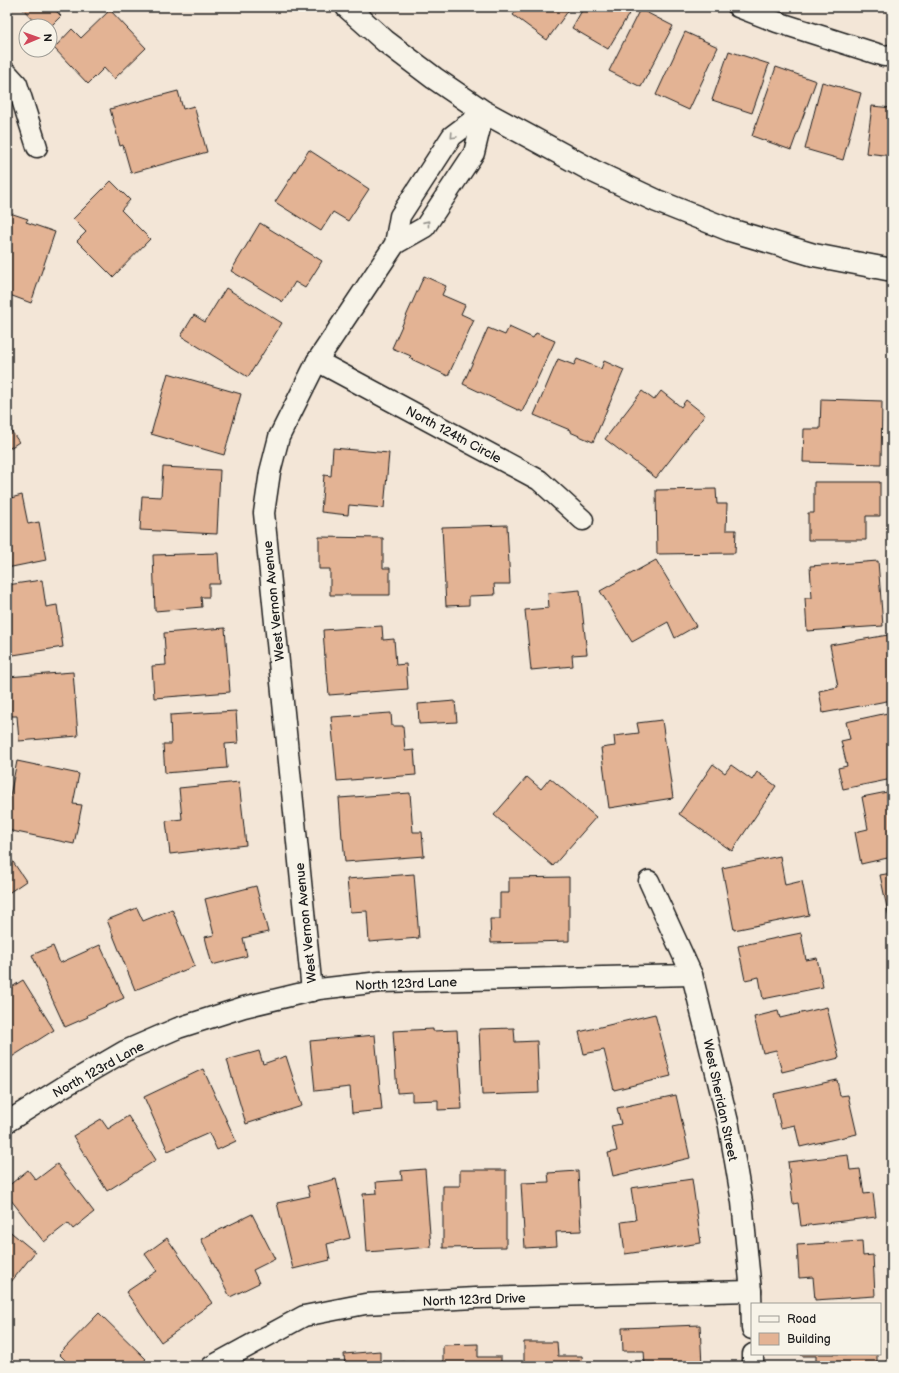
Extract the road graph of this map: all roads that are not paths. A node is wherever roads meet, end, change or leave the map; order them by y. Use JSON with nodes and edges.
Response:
{"nodes":[{"id":1,"x":348,"y":7,"type":"edge"},
{"id":2,"x":738,"y":7,"type":"edge"},
{"id":3,"x":892,"y":55,"type":"edge"},
{"id":4,"x":7,"y":73,"type":"edge"},
{"id":5,"x":484,"y":112,"type":"junction"},
{"id":6,"x":37,"y":147,"type":"dead end"},
{"id":7,"x":395,"y":244,"type":"junction"},
{"id":8,"x":892,"y":270,"type":"edge"},
{"id":9,"x":317,"y":361,"type":"junction"},
{"id":10,"x":583,"y":520,"type":"dead end"},
{"id":11,"x":649,"y":881,"type":"dead end"},
{"id":12,"x":692,"y":974,"type":"junction"},
{"id":13,"x":312,"y":991,"type":"junction"},
{"id":14,"x":7,"y":1122,"type":"edge"},
{"id":15,"x":751,"y":1291,"type":"junction"},
{"id":16,"x":751,"y":1303,"type":"edge"},
{"id":17,"x":753,"y":1355,"type":"edge"},
{"id":18,"x":212,"y":1366,"type":"edge"},
{"id":19,"x":753,"y":1366,"type":"edge"}],
"edges":[{"from":1,"to":5,"type":"street"},
{"from":2,"to":3,"type":"street"},
{"from":4,"to":6,"type":"street"},
{"from":5,"to":7,"type":"street","name":"West Vernon Avenue","one_way":true},
{"from":7,"to":5,"type":"street","name":"West Vernon Avenue","one_way":true},
{"from":5,"to":8,"type":"street"},
{"from":7,"to":9,"type":"street","name":"West Vernon Avenue"},
{"from":9,"to":10,"type":"street","name":"North 124th Circle"},
{"from":9,"to":13,"type":"street","name":"West Vernon Avenue"},
{"from":11,"to":12,"type":"street","name":"West Sheridan Street"},
{"from":12,"to":13,"type":"street","name":"North 123rd Lane"},
{"from":12,"to":15,"type":"street","name":"West Sheridan Street"},
{"from":13,"to":14,"type":"street","name":"North 123rd Lane"},
{"from":15,"to":16,"type":"street","name":"West Sheridan Street"},
{"from":15,"to":18,"type":"street","name":"North 123rd Drive"},
{"from":17,"to":19,"type":"street"}]}
